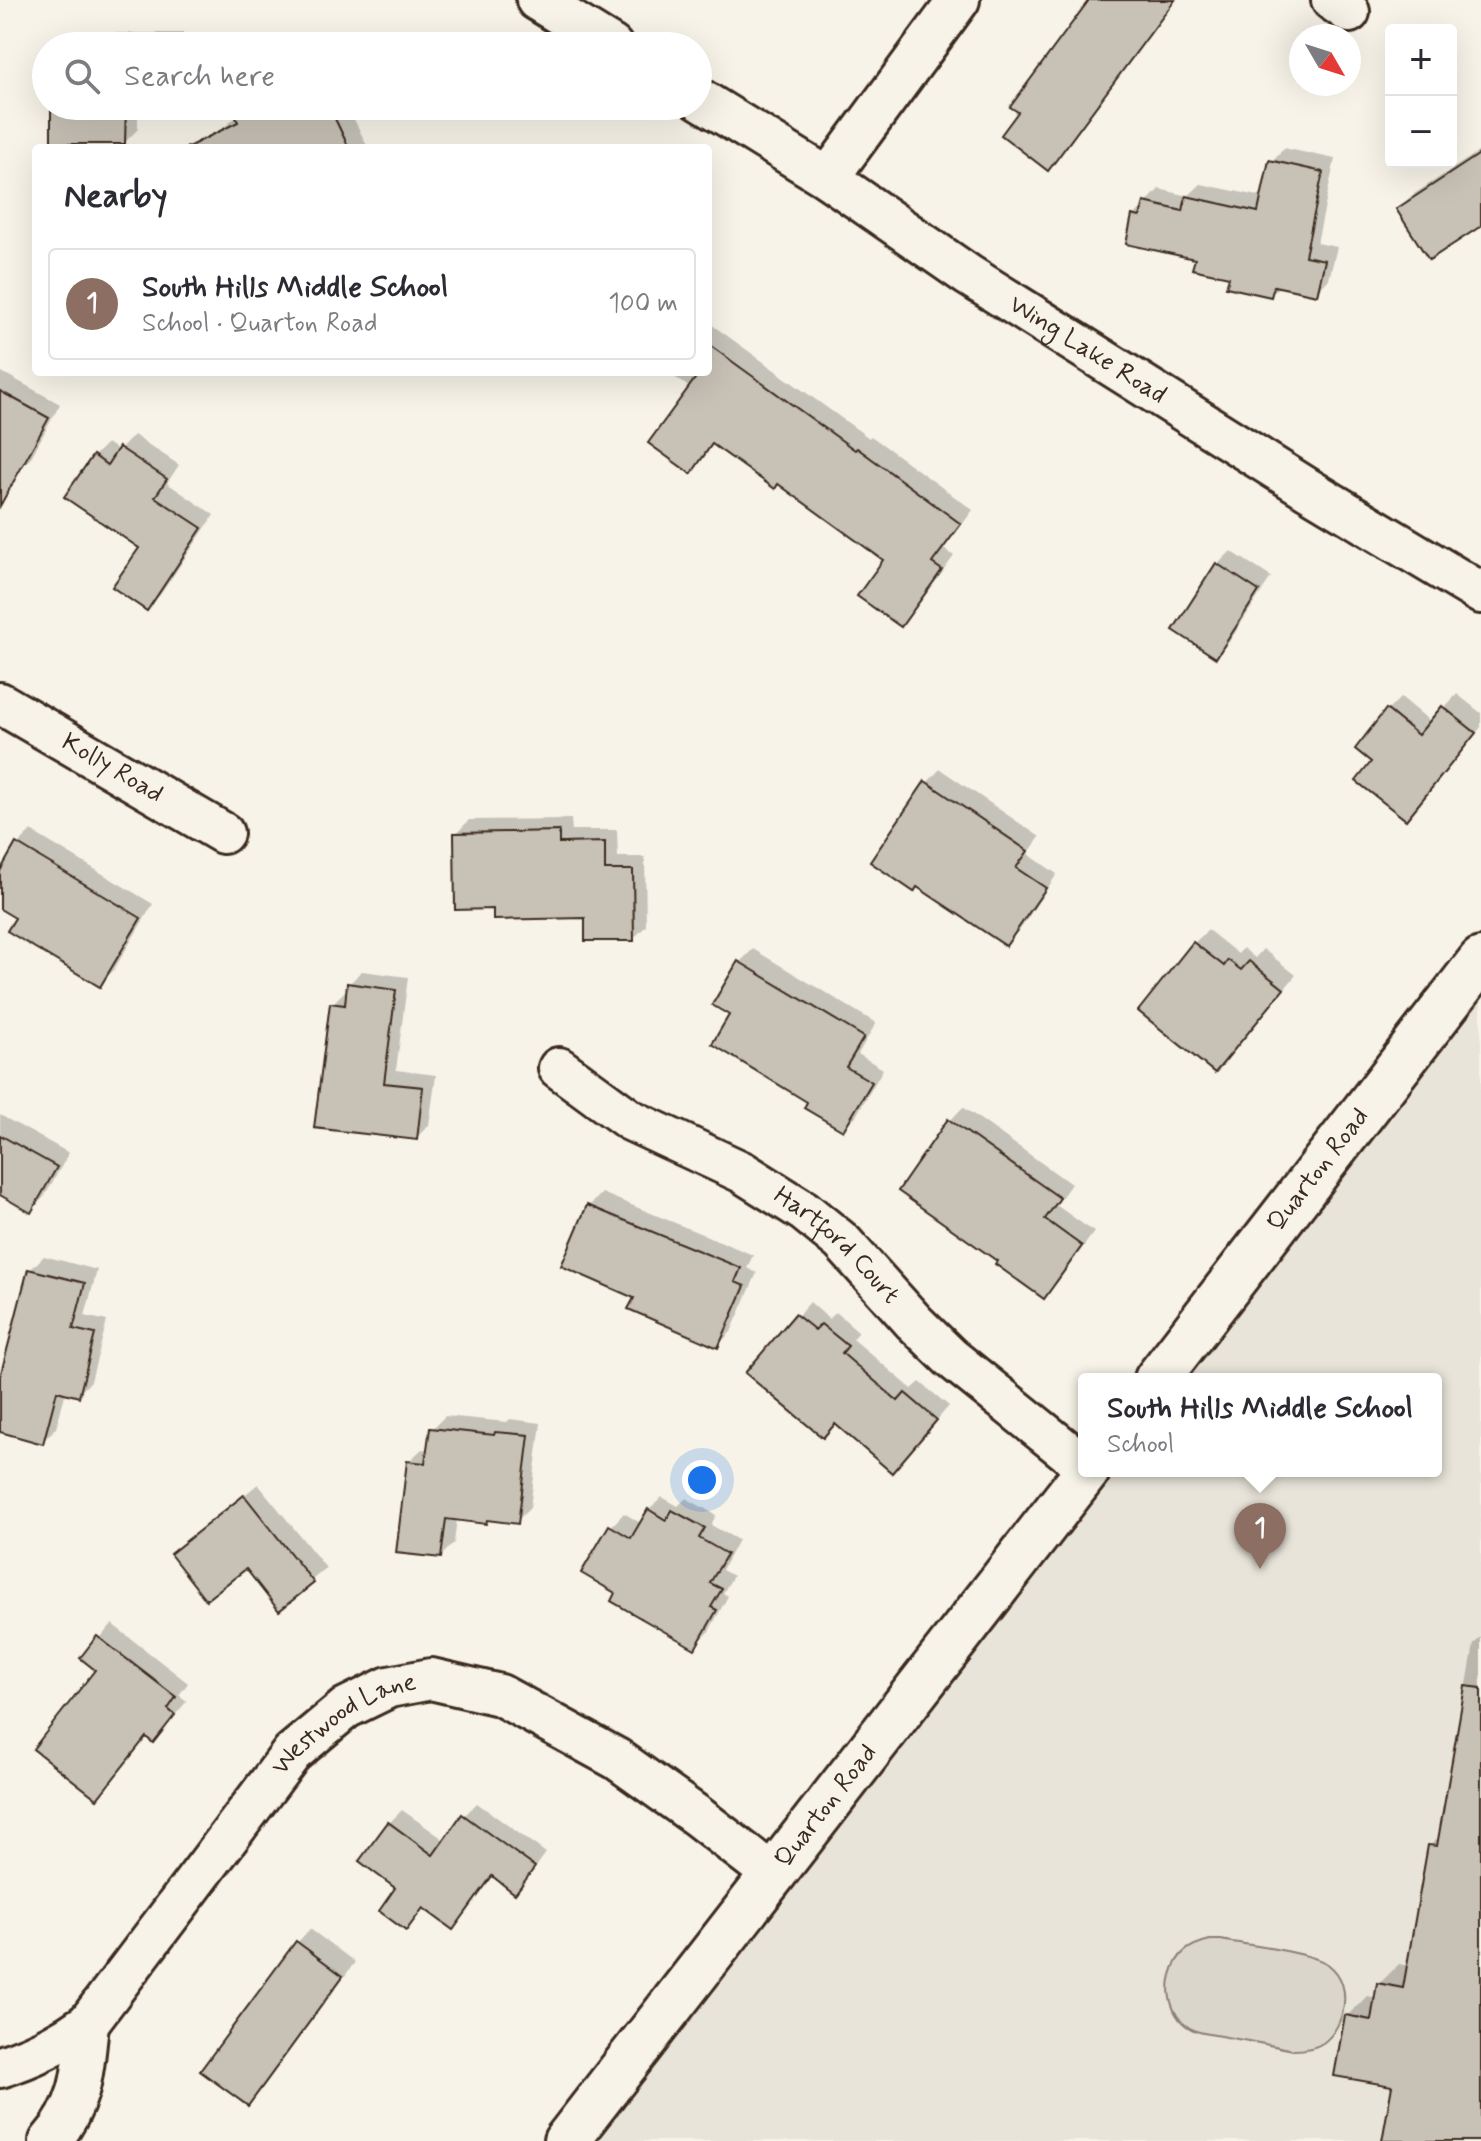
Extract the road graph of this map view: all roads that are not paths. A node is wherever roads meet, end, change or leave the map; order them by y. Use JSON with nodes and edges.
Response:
{"nodes":[{"id":1,"x":537,"y":0,"type":"edge"},
{"id":2,"x":959,"y":0,"type":"edge"},
{"id":3,"x":589,"y":32,"type":"edge"},
{"id":4,"x":712,"y":107,"type":"edge"},
{"id":5,"x":828,"y":178,"type":"junction"},
{"id":6,"x":1481,"y":593,"type":"edge"},
{"id":7,"x":0,"y":703,"type":"edge"},
{"id":8,"x":223,"y":833,"type":"dead end"},
{"id":9,"x":1481,"y":960,"type":"edge"},
{"id":10,"x":559,"y":1068,"type":"dead end"},
{"id":11,"x":1162,"y":1373,"type":"edge"},
{"id":12,"x":1078,"y":1460,"type":"edge"},
{"id":13,"x":1082,"y":1477,"type":"edge"},
{"id":14,"x":772,"y":1874,"type":"junction"},
{"id":15,"x":88,"y":2023,"type":"junction"},
{"id":16,"x":0,"y":2067,"type":"edge"},
{"id":17,"x":50,"y":2141,"type":"edge"},
{"id":18,"x":566,"y":2141,"type":"edge"}],
"edges":[{"from":1,"to":3,"type":"street"},
{"from":2,"to":5,"type":"street"},
{"from":4,"to":5,"type":"street","name":"Wing Lake Road"},
{"from":5,"to":6,"type":"street","name":"Wing Lake Road"},
{"from":7,"to":8,"type":"street","name":"Kolly Road"},
{"from":9,"to":11,"type":"street","name":"Quarton Road"},
{"from":10,"to":12,"type":"street","name":"Hartford Court"},
{"from":13,"to":14,"type":"street","name":"Quarton Road"},
{"from":14,"to":15,"type":"street","name":"Westwood Lane"},
{"from":14,"to":18,"type":"street","name":"Quarton Road"},
{"from":15,"to":16,"type":"street","name":"Westwood Lane"},
{"from":15,"to":17,"type":"street"}]}
